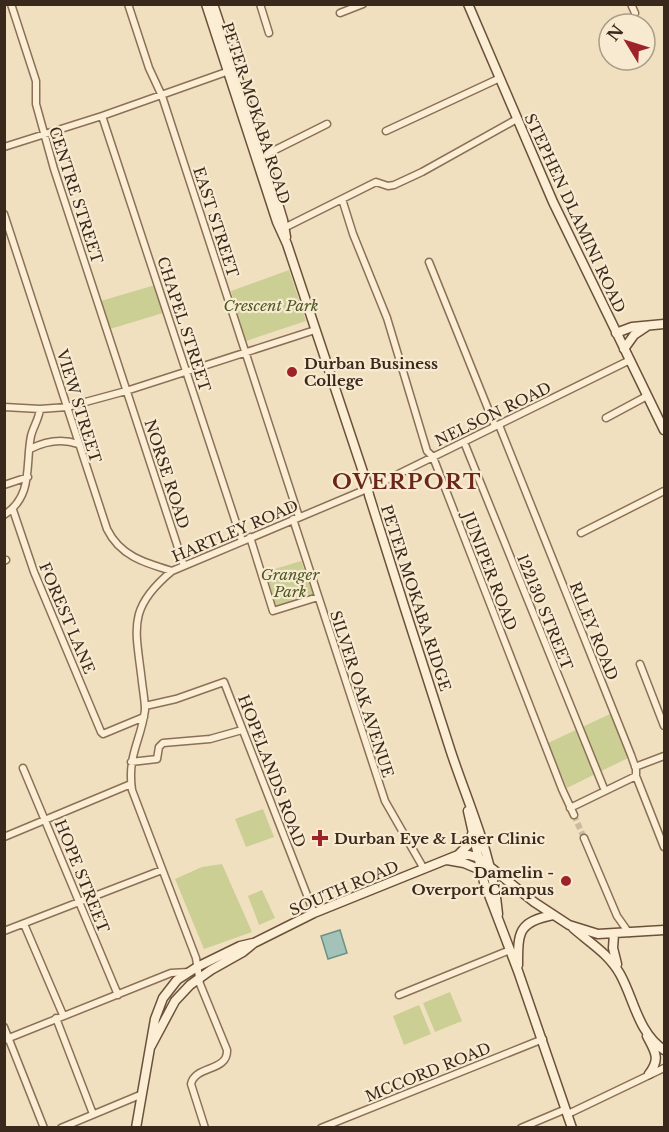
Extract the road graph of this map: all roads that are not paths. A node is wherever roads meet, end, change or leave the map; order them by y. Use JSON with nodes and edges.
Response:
{"nodes":[{"id":1,"x":11,"y":4,"type":"edge"},
{"id":2,"x":128,"y":4,"type":"edge"},
{"id":3,"x":206,"y":4,"type":"edge"},
{"id":4,"x":213,"y":4,"type":"edge"},
{"id":5,"x":260,"y":4,"type":"edge"},
{"id":6,"x":363,"y":4,"type":"edge"},
{"id":7,"x":468,"y":4,"type":"edge"},
{"id":8,"x":340,"y":13,"type":"dead end"},
{"id":9,"x":269,"y":33,"type":"dead end"},
{"id":10,"x":229,"y":71,"type":"junction"},
{"id":11,"x":500,"y":78,"type":"junction"},
{"id":12,"x":162,"y":96,"type":"junction"},
{"id":13,"x":246,"y":114,"type":"junction"},
{"id":14,"x":102,"y":116,"type":"junction"},
{"id":15,"x":517,"y":119,"type":"junction"},
{"id":16,"x":327,"y":124,"type":"dead end"},
{"id":17,"x":386,"y":131,"type":"dead end"},
{"id":18,"x":44,"y":135,"type":"junction"},
{"id":19,"x":4,"y":147,"type":"edge"},
{"id":20,"x":263,"y":156,"type":"junction"},
{"id":21,"x":342,"y":199,"type":"junction"},
{"id":22,"x":4,"y":214,"type":"edge"},
{"id":23,"x":283,"y":228,"type":"junction"},
{"id":24,"x":429,"y":262,"type":"dead end"},
{"id":25,"x":664,"y":324,"type":"edge"},
{"id":26,"x":646,"y":326,"type":"junction"},
{"id":27,"x":315,"y":330,"type":"junction"},
{"id":28,"x":616,"y":333,"type":"junction"},
{"id":29,"x":624,"y":349,"type":"junction"},
{"id":30,"x":246,"y":352,"type":"junction"},
{"id":31,"x":630,"y":360,"type":"junction"},
{"id":32,"x":187,"y":371,"type":"junction"},
{"id":33,"x":126,"y":391,"type":"junction"},
{"id":34,"x":647,"y":396,"type":"junction"},
{"id":35,"x":68,"y":407,"type":"junction"},
{"id":36,"x":40,"y":409,"type":"junction"},
{"id":37,"x":6,"y":410,"type":"edge"},
{"id":38,"x":606,"y":418,"type":"dead end"},
{"id":39,"x":497,"y":426,"type":"junction"},
{"id":40,"x":664,"y":430,"type":"edge"},
{"id":41,"x":464,"y":442,"type":"junction"},
{"id":42,"x":78,"y":444,"type":"junction"},
{"id":43,"x":30,"y":449,"type":"junction"},
{"id":44,"x":433,"y":457,"type":"junction"},
{"id":45,"x":28,"y":477,"type":"junction"},
{"id":46,"x":4,"y":485,"type":"edge"},
{"id":47,"x":367,"y":488,"type":"junction"},
{"id":48,"x":664,"y":491,"type":"edge"},
{"id":49,"x":13,"y":510,"type":"junction"},
{"id":50,"x":4,"y":515,"type":"edge"},
{"id":51,"x":296,"y":518,"type":"junction"},
{"id":52,"x":581,"y":533,"type":"dead end"},
{"id":53,"x":250,"y":537,"type":"junction"},
{"id":54,"x":242,"y":541,"type":"junction"},
{"id":55,"x":183,"y":566,"type":"junction"},
{"id":56,"x":172,"y":571,"type":"junction"},
{"id":57,"x":318,"y":597,"type":"junction"},
{"id":58,"x":640,"y":664,"type":"dead end"},
{"id":59,"x":145,"y":706,"type":"junction"},
{"id":60,"x":144,"y":717,"type":"junction"},
{"id":61,"x":664,"y":726,"type":"edge"},
{"id":62,"x":242,"y":730,"type":"junction"},
{"id":63,"x":664,"y":756,"type":"edge"},
{"id":64,"x":131,"y":762,"type":"junction"},
{"id":65,"x":635,"y":766,"type":"junction"},
{"id":66,"x":23,"y":768,"type":"dead end"},
{"id":67,"x":636,"y":776,"type":"junction"},
{"id":68,"x":131,"y":784,"type":"junction"},
{"id":69,"x":464,"y":790,"type":"junction"},
{"id":70,"x":604,"y":791,"type":"junction"},
{"id":71,"x":570,"y":808,"type":"junction"},
{"id":72,"x":574,"y":815,"type":"tunnel mouth"},
{"id":73,"x":45,"y":820,"type":"junction"},
{"id":74,"x":472,"y":834,"type":"junction"},
{"id":75,"x":4,"y":837,"type":"edge"},
{"id":76,"x":584,"y":838,"type":"tunnel mouth"},
{"id":77,"x":664,"y":847,"type":"edge"},
{"id":78,"x":458,"y":855,"type":"junction"},
{"id":79,"x":479,"y":858,"type":"junction"},
{"id":80,"x":446,"y":860,"type":"junction"},
{"id":81,"x":424,"y":869,"type":"junction"},
{"id":82,"x":162,"y":870,"type":"junction"},
{"id":83,"x":481,"y":870,"type":"junction"},
{"id":84,"x":494,"y":872,"type":"junction"},
{"id":85,"x":80,"y":903,"type":"junction"},
{"id":86,"x":314,"y":913,"type":"junction"},
{"id":87,"x":498,"y":914,"type":"junction"},
{"id":88,"x":553,"y":915,"type":"junction"},
{"id":89,"x":617,"y":916,"type":"junction"},
{"id":90,"x":24,"y":924,"type":"junction"},
{"id":91,"x":569,"y":925,"type":"junction"},
{"id":92,"x":664,"y":930,"type":"edge"},
{"id":93,"x":4,"y":931,"type":"edge"},
{"id":94,"x":629,"y":933,"type":"junction"},
{"id":95,"x":614,"y":934,"type":"junction"},
{"id":96,"x":254,"y":944,"type":"junction"},
{"id":97,"x":510,"y":950,"type":"junction"},
{"id":98,"x":193,"y":969,"type":"junction"},
{"id":99,"x":518,"y":971,"type":"junction"},
{"id":100,"x":620,"y":973,"type":"junction"},
{"id":101,"x":198,"y":978,"type":"junction"},
{"id":102,"x":117,"y":994,"type":"junction"},
{"id":103,"x":399,"y":995,"type":"dead end"},
{"id":104,"x":63,"y":1015,"type":"junction"},
{"id":105,"x":56,"y":1018,"type":"junction"},
{"id":106,"x":4,"y":1027,"type":"edge"},
{"id":107,"x":643,"y":1028,"type":"junction"},
{"id":108,"x":7,"y":1039,"type":"edge"},
{"id":109,"x":543,"y":1039,"type":"junction"},
{"id":110,"x":151,"y":1046,"type":"junction"},
{"id":111,"x":664,"y":1050,"type":"edge"},
{"id":112,"x":664,"y":1068,"type":"edge"},
{"id":113,"x":649,"y":1074,"type":"junction"},
{"id":114,"x":140,"y":1095,"type":"junction"},
{"id":115,"x":567,"y":1112,"type":"junction"},
{"id":116,"x":93,"y":1114,"type":"junction"},
{"id":117,"x":44,"y":1128,"type":"edge"},
{"id":118,"x":61,"y":1128,"type":"edge"},
{"id":119,"x":136,"y":1128,"type":"edge"},
{"id":120,"x":205,"y":1128,"type":"edge"},
{"id":121,"x":321,"y":1128,"type":"edge"},
{"id":122,"x":521,"y":1128,"type":"edge"},
{"id":123,"x":573,"y":1128,"type":"edge"}],
"edges":[{"from":1,"to":18,"type":"street","name":"CENTRE STREET"},
{"from":2,"to":12,"type":"street","name":"EAST STREET"},
{"from":3,"to":10,"type":"street","name":"PETER MOKABA ROAD"},
{"from":4,"to":13,"type":"street","name":"PETER MOKABA ROAD"},
{"from":5,"to":9,"type":"street"},
{"from":6,"to":8,"type":"street"},
{"from":7,"to":11,"type":"street","name":"STEPHEN DLAMINI ROAD"},
{"from":10,"to":12,"type":"street"},
{"from":10,"to":13,"type":"street","name":"PETER MOKABA ROAD"},
{"from":11,"to":15,"type":"street","name":"STEPHEN DLAMINI ROAD"},
{"from":11,"to":17,"type":"street"},
{"from":12,"to":14,"type":"street"},
{"from":12,"to":30,"type":"street","name":"EAST STREET"},
{"from":13,"to":20,"type":"street","name":"PETER MOKABA ROAD"},
{"from":13,"to":23,"type":"street","name":"PETER MOKABA ROAD"},
{"from":14,"to":18,"type":"street"},
{"from":14,"to":32,"type":"street","name":"CHAPEL STREET"},
{"from":15,"to":21,"type":"street"},
{"from":15,"to":28,"type":"street","name":"STEPHEN DLAMINI ROAD"},
{"from":16,"to":20,"type":"street"},
{"from":18,"to":19,"type":"street"},
{"from":18,"to":33,"type":"street","name":"CENTRE STREET"},
{"from":20,"to":23,"type":"street","name":"PETER MOKABA ROAD"},
{"from":21,"to":23,"type":"street"},
{"from":21,"to":44,"type":"street","name":"JUNIPER ROAD"},
{"from":22,"to":35,"type":"street","name":"VIEW STREET"},
{"from":23,"to":27,"type":"street","name":"PETER MOKABA RIDGE"},
{"from":24,"to":39,"type":"street","name":"RILEY ROAD"},
{"from":25,"to":26,"type":"street"},
{"from":26,"to":28,"type":"street"},
{"from":26,"to":29,"type":"street"},
{"from":27,"to":30,"type":"street"},
{"from":27,"to":47,"type":"street","name":"PETER MOKABA RIDGE"},
{"from":28,"to":29,"type":"street","name":"STEPHEN DLAMINI ROAD"},
{"from":29,"to":31,"type":"street","name":"STEPHEN DLAMINI ROAD"},
{"from":30,"to":32,"type":"street"},
{"from":30,"to":51,"type":"street","name":"EAST STREET"},
{"from":31,"to":34,"type":"street","name":"STEPHEN DLAMINI ROAD"},
{"from":31,"to":39,"type":"street","name":"NELSON ROAD"},
{"from":32,"to":33,"type":"street"},
{"from":32,"to":54,"type":"street","name":"CHAPEL STREET"},
{"from":33,"to":35,"type":"street"},
{"from":33,"to":55,"type":"street","name":"NORSE ROAD"},
{"from":34,"to":38,"type":"street"},
{"from":34,"to":40,"type":"street","name":"STEPHEN DLAMINI ROAD"},
{"from":35,"to":36,"type":"street"},
{"from":35,"to":42,"type":"street","name":"VIEW STREET"},
{"from":36,"to":37,"type":"street"},
{"from":36,"to":43,"type":"street"},
{"from":39,"to":41,"type":"street","name":"NELSON ROAD"},
{"from":39,"to":65,"type":"street","name":"RILEY ROAD"},
{"from":41,"to":44,"type":"street","name":"NELSON ROAD"},
{"from":41,"to":70,"type":"street","name":"122130 STREET"},
{"from":42,"to":43,"type":"street"},
{"from":42,"to":56,"type":"street","name":"VIEW STREET"},
{"from":43,"to":45,"type":"street"},
{"from":44,"to":47,"type":"street","name":"NELSON ROAD"},
{"from":44,"to":71,"type":"street","name":"JUNIPER ROAD"},
{"from":45,"to":46,"type":"street"},
{"from":45,"to":49,"type":"street"},
{"from":47,"to":51,"type":"street","name":"HARTLEY ROAD"},
{"from":47,"to":69,"type":"street","name":"PETER MOKABA RIDGE"},
{"from":48,"to":52,"type":"street"},
{"from":49,"to":50,"type":"street"},
{"from":49,"to":60,"type":"street","name":"FOREST LANE"},
{"from":51,"to":53,"type":"street","name":"HARTLEY ROAD"},
{"from":51,"to":57,"type":"street","name":"SILVER OAK AVENUE"},
{"from":53,"to":54,"type":"street","name":"HARTLEY ROAD"},
{"from":53,"to":57,"type":"street"},
{"from":54,"to":55,"type":"street","name":"HARTLEY ROAD"},
{"from":55,"to":56,"type":"street","name":"HARTLEY ROAD"},
{"from":56,"to":59,"type":"street","name":"HARTLEY ROAD"},
{"from":57,"to":81,"type":"street","name":"SILVER OAK AVENUE"},
{"from":58,"to":61,"type":"street"},
{"from":59,"to":60,"type":"street","name":"HARTLEY ROAD"},
{"from":59,"to":62,"type":"street","name":"HOPELANDS ROAD"},
{"from":60,"to":64,"type":"street","name":"HARTLEY ROAD"},
{"from":62,"to":64,"type":"street"},
{"from":62,"to":86,"type":"street","name":"HOPELANDS ROAD"},
{"from":63,"to":65,"type":"street"},
{"from":64,"to":68,"type":"street","name":"HARTLEY ROAD"},
{"from":65,"to":67,"type":"street","name":"RILEY ROAD"},
{"from":66,"to":73,"type":"street","name":"HOPE STREET"},
{"from":67,"to":70,"type":"street"},
{"from":67,"to":77,"type":"street","name":"RILEY ROAD"},
{"from":68,"to":73,"type":"street"},
{"from":68,"to":82,"type":"street","name":"HARTLEY ROAD"},
{"from":69,"to":74,"type":"street","name":"PETER MOKABA RIDGE"},
{"from":69,"to":84,"type":"street","name":"PETER MOKABA RIDGE"},
{"from":70,"to":71,"type":"street"},
{"from":71,"to":72,"type":"street","name":"JUNIPER ROAD"},
{"from":73,"to":75,"type":"street"},
{"from":73,"to":85,"type":"street","name":"HOPE STREET"},
{"from":74,"to":78,"type":"street"},
{"from":74,"to":79,"type":"street","name":"PETER MOKABA RIDGE"},
{"from":76,"to":89,"type":"street"},
{"from":78,"to":79,"type":"street"},
{"from":78,"to":80,"type":"street","name":"SOUTH ROAD"},
{"from":79,"to":83,"type":"street","name":"PETER MOKABA RIDGE"},
{"from":79,"to":84,"type":"street"},
{"from":80,"to":81,"type":"street","name":"SOUTH ROAD"},
{"from":80,"to":83,"type":"street"},
{"from":81,"to":86,"type":"street","name":"SOUTH ROAD"},
{"from":82,"to":85,"type":"street"},
{"from":82,"to":98,"type":"street","name":"HARTLEY ROAD"},
{"from":83,"to":84,"type":"street"},
{"from":83,"to":87,"type":"street","name":"PETER MOKABA RIDGE"},
{"from":84,"to":87,"type":"street","name":"PETER MOKABA RIDGE"},
{"from":84,"to":88,"type":"street"},
{"from":85,"to":90,"type":"street"},
{"from":85,"to":102,"type":"street","name":"HOPE STREET"},
{"from":86,"to":96,"type":"street","name":"SOUTH ROAD"},
{"from":87,"to":97,"type":"street","name":"PETER MOKABA RIDGE"},
{"from":88,"to":91,"type":"street"},
{"from":88,"to":99,"type":"street"},
{"from":89,"to":94,"type":"street"},
{"from":89,"to":95,"type":"street"},
{"from":90,"to":93,"type":"street"},
{"from":90,"to":104,"type":"street"},
{"from":91,"to":95,"type":"street"},
{"from":91,"to":100,"type":"street"},
{"from":92,"to":94,"type":"street"},
{"from":94,"to":95,"type":"street"},
{"from":95,"to":100,"type":"street"},
{"from":96,"to":98,"type":"street","name":"SOUTH ROAD"},
{"from":96,"to":101,"type":"street","name":"SOUTH ROAD"},
{"from":97,"to":99,"type":"street","name":"PETER MOKABA RIDGE"},
{"from":97,"to":103,"type":"street"},
{"from":98,"to":101,"type":"street","name":"HARTLEY ROAD"},
{"from":98,"to":102,"type":"street","name":"SOUTH ROAD"},
{"from":98,"to":110,"type":"street"},
{"from":99,"to":109,"type":"street","name":"PETER MOKABA RIDGE"},
{"from":100,"to":107,"type":"street"},
{"from":101,"to":110,"type":"street","name":"SOUTH ROAD"},
{"from":101,"to":120,"type":"street","name":"HARTLEY ROAD"},
{"from":102,"to":104,"type":"street","name":"SOUTH ROAD"},
{"from":104,"to":105,"type":"street","name":"SOUTH ROAD"},
{"from":105,"to":108,"type":"street","name":"SOUTH ROAD"},
{"from":105,"to":116,"type":"street"},
{"from":106,"to":108,"type":"street"},
{"from":107,"to":111,"type":"street"},
{"from":107,"to":113,"type":"street"},
{"from":108,"to":117,"type":"street"},
{"from":109,"to":115,"type":"street","name":"PETER MOKABA RIDGE"},
{"from":109,"to":121,"type":"street","name":"MCCORD ROAD"},
{"from":110,"to":114,"type":"street"},
{"from":112,"to":113,"type":"street"},
{"from":113,"to":115,"type":"street"},
{"from":114,"to":116,"type":"street"},
{"from":114,"to":119,"type":"street"},
{"from":115,"to":122,"type":"street"},
{"from":115,"to":123,"type":"street","name":"PETER MOKABA RIDGE"},
{"from":116,"to":118,"type":"street"}]}
